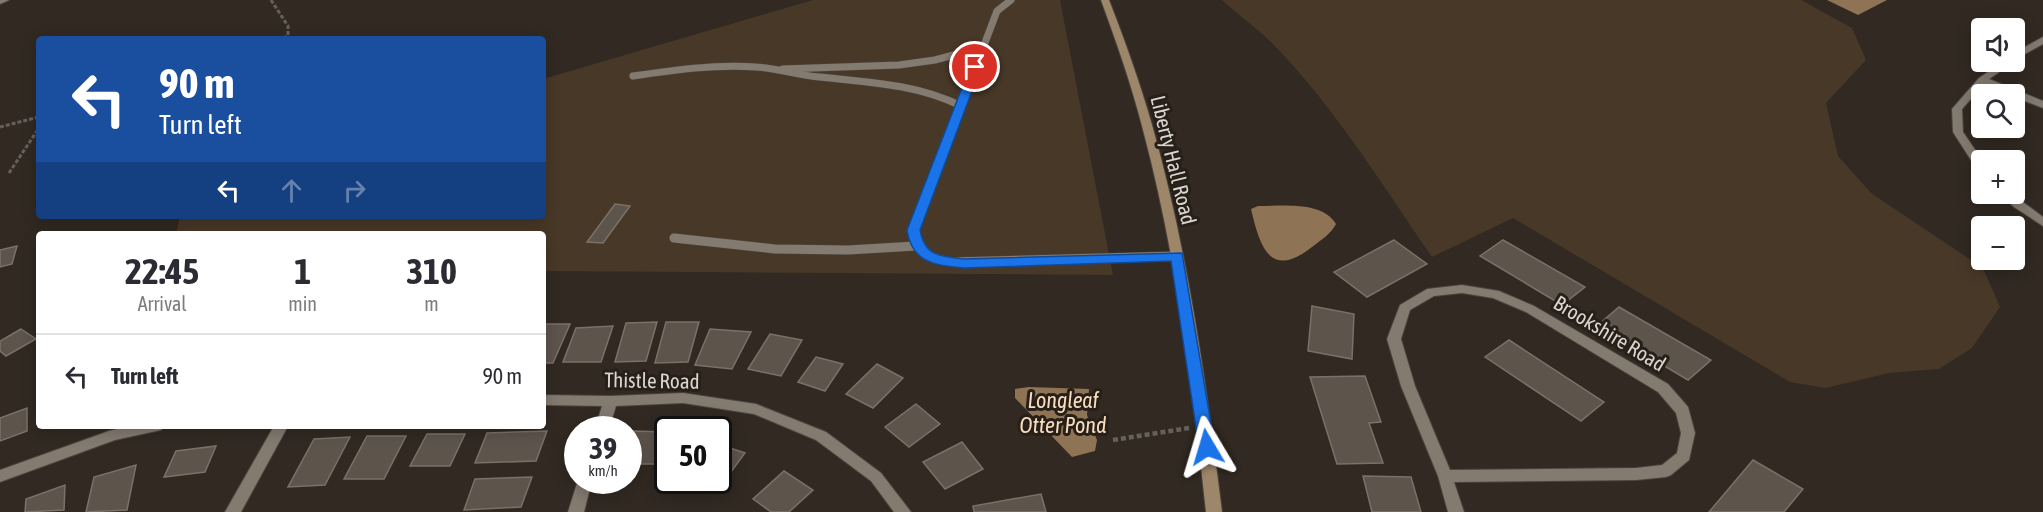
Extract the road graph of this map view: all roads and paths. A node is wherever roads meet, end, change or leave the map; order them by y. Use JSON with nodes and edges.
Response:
{"nodes":[{"id":1,"x":4,"y":0,"type":"edge"},
{"id":2,"x":271,"y":0,"type":"edge"},
{"id":3,"x":1011,"y":0,"type":"edge"},
{"id":4,"x":1105,"y":0,"type":"edge"},
{"id":5,"x":0,"y":1,"type":"edge"},
{"id":6,"x":287,"y":36,"type":"edge"},
{"id":7,"x":2043,"y":40,"type":"edge"},
{"id":8,"x":983,"y":47,"type":"junction"},
{"id":9,"x":2025,"y":51,"type":"edge"},
{"id":10,"x":783,"y":69,"type":"junction"},
{"id":11,"x":1994,"y":72,"type":"edge"},
{"id":12,"x":633,"y":76,"type":"dead end"},
{"id":13,"x":1982,"y":80,"type":"junction"},
{"id":14,"x":2043,"y":105,"type":"edge"},
{"id":15,"x":961,"y":106,"type":"junction"},
{"id":16,"x":36,"y":118,"type":"edge"},
{"id":17,"x":0,"y":126,"type":"edge"},
{"id":18,"x":36,"y":132,"type":"edge"},
{"id":19,"x":1971,"y":152,"type":"edge"},
{"id":20,"x":9,"y":173,"type":"dead end"},
{"id":21,"x":2017,"y":204,"type":"edge"},
{"id":22,"x":2043,"y":222,"type":"edge"},
{"id":23,"x":674,"y":238,"type":"dead end"},
{"id":24,"x":916,"y":246,"type":"junction"},
{"id":25,"x":1177,"y":256,"type":"junction"},
{"id":26,"x":546,"y":400,"type":"edge"},
{"id":27,"x":611,"y":401,"type":"junction"},
{"id":28,"x":606,"y":416,"type":"edge"},
{"id":29,"x":1205,"y":425,"type":"junction"},
{"id":30,"x":142,"y":429,"type":"edge"},
{"id":31,"x":279,"y":429,"type":"edge"},
{"id":32,"x":1113,"y":440,"type":"dead end"},
{"id":33,"x":0,"y":476,"type":"edge"},
{"id":34,"x":1445,"y":477,"type":"junction"},
{"id":35,"x":581,"y":494,"type":"edge"},
{"id":36,"x":233,"y":512,"type":"edge"},
{"id":37,"x":576,"y":512,"type":"edge"},
{"id":38,"x":903,"y":512,"type":"edge"},
{"id":39,"x":1214,"y":512,"type":"edge"},
{"id":40,"x":1456,"y":512,"type":"edge"}],
"edges":[{"from":1,"to":5,"type":"street"},
{"from":2,"to":6,"type":"path"},
{"from":3,"to":8,"type":"lane"},
{"from":4,"to":25,"type":"main road","name":"Liberty Hall Road"},
{"from":7,"to":9,"type":"street"},
{"from":8,"to":10,"type":"lane"},
{"from":8,"to":15,"type":"lane"},
{"from":10,"to":12,"type":"lane"},
{"from":10,"to":15,"type":"lane"},
{"from":11,"to":13,"type":"street"},
{"from":13,"to":14,"type":"street"},
{"from":13,"to":19,"type":"street"},
{"from":15,"to":24,"type":"lane"},
{"from":16,"to":17,"type":"path"},
{"from":18,"to":20,"type":"path"},
{"from":21,"to":22,"type":"street"},
{"from":23,"to":24,"type":"lane"},
{"from":24,"to":25,"type":"lane"},
{"from":25,"to":29,"type":"main road","name":"Liberty Hall Road"},
{"from":26,"to":27,"type":"street","name":"Thistle Road"},
{"from":27,"to":28,"type":"street"},
{"from":27,"to":38,"type":"street","name":"Thistle Road"},
{"from":29,"to":32,"type":"path"},
{"from":29,"to":39,"type":"main road","name":"Liberty Hall Road"},
{"from":30,"to":33,"type":"street"},
{"from":31,"to":36,"type":"street"},
{"from":34,"to":34,"type":"street","name":"Brookshire Road"},
{"from":34,"to":40,"type":"street","name":"Brookshire Road"},
{"from":35,"to":37,"type":"street"}]}
